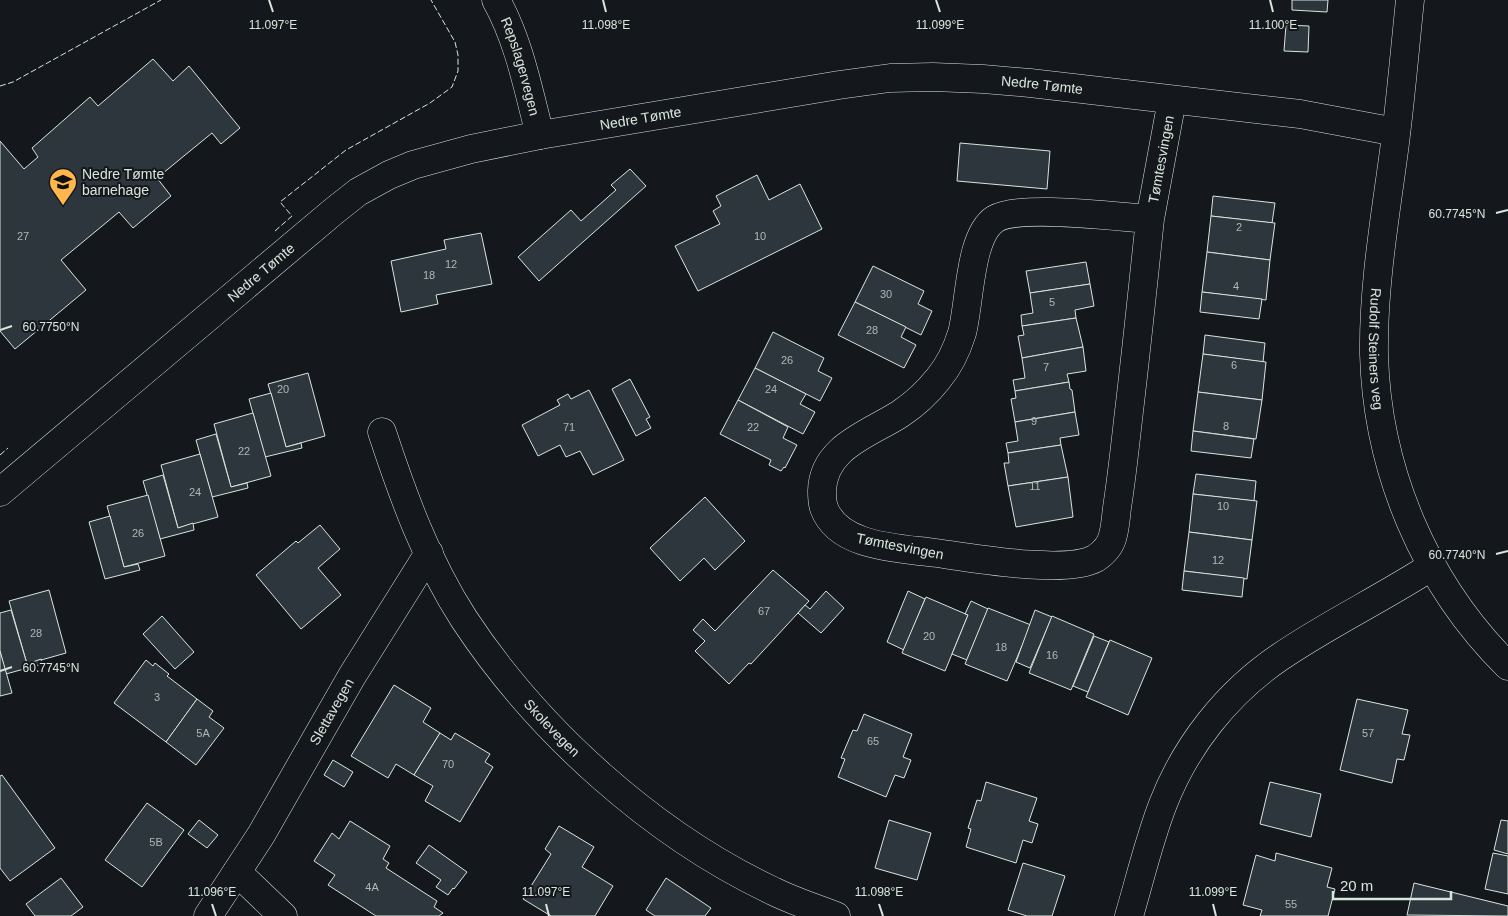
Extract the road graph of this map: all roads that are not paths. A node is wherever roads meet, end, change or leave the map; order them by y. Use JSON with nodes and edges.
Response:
{"nodes":[{"id":1,"x":496,"y":0,"type":"edge"},
{"id":2,"x":1410,"y":0,"type":"edge"},
{"id":3,"x":1172,"y":100,"type":"junction"},
{"id":4,"x":1396,"y":132,"type":"junction"},
{"id":5,"x":540,"y":135,"type":"junction"},
{"id":6,"x":1150,"y":219,"type":"junction"},
{"id":7,"x":382,"y":432,"type":"dead end"},
{"id":8,"x":0,"y":492,"type":"edge"},
{"id":9,"x":428,"y":553,"type":"junction"},
{"id":10,"x":1432,"y":566,"type":"junction"},
{"id":11,"x":1508,"y":666,"type":"edge"},
{"id":12,"x":237,"y":872,"type":"junction"},
{"id":13,"x":208,"y":916,"type":"edge"},
{"id":14,"x":283,"y":916,"type":"edge"},
{"id":15,"x":836,"y":916,"type":"edge"},
{"id":16,"x":1129,"y":916,"type":"edge"}],
"edges":[{"from":1,"to":5,"type":"street","name":"Repslagervegen"},
{"from":2,"to":4,"type":"street","name":"Rudolf Steiners veg"},
{"from":3,"to":4,"type":"street","name":"Nedre Tømte"},
{"from":3,"to":5,"type":"street","name":"Nedre Tømte"},
{"from":3,"to":6,"type":"street","name":"Tømtesvingen"},
{"from":4,"to":10,"type":"street","name":"Rudolf Steiners veg"},
{"from":5,"to":8,"type":"street","name":"Nedre Tømte"},
{"from":6,"to":6,"type":"street","name":"Tømtesvingen"},
{"from":7,"to":9,"type":"street","name":"Skolevegen"},
{"from":9,"to":12,"type":"street","name":"Slettavegen"},
{"from":9,"to":15,"type":"street","name":"Skolevegen"},
{"from":10,"to":11,"type":"street","name":"Rudolf Steiners veg"},
{"from":10,"to":16,"type":"street"},
{"from":12,"to":13,"type":"street","name":"Slettavegen"},
{"from":12,"to":14,"type":"street"}]}
